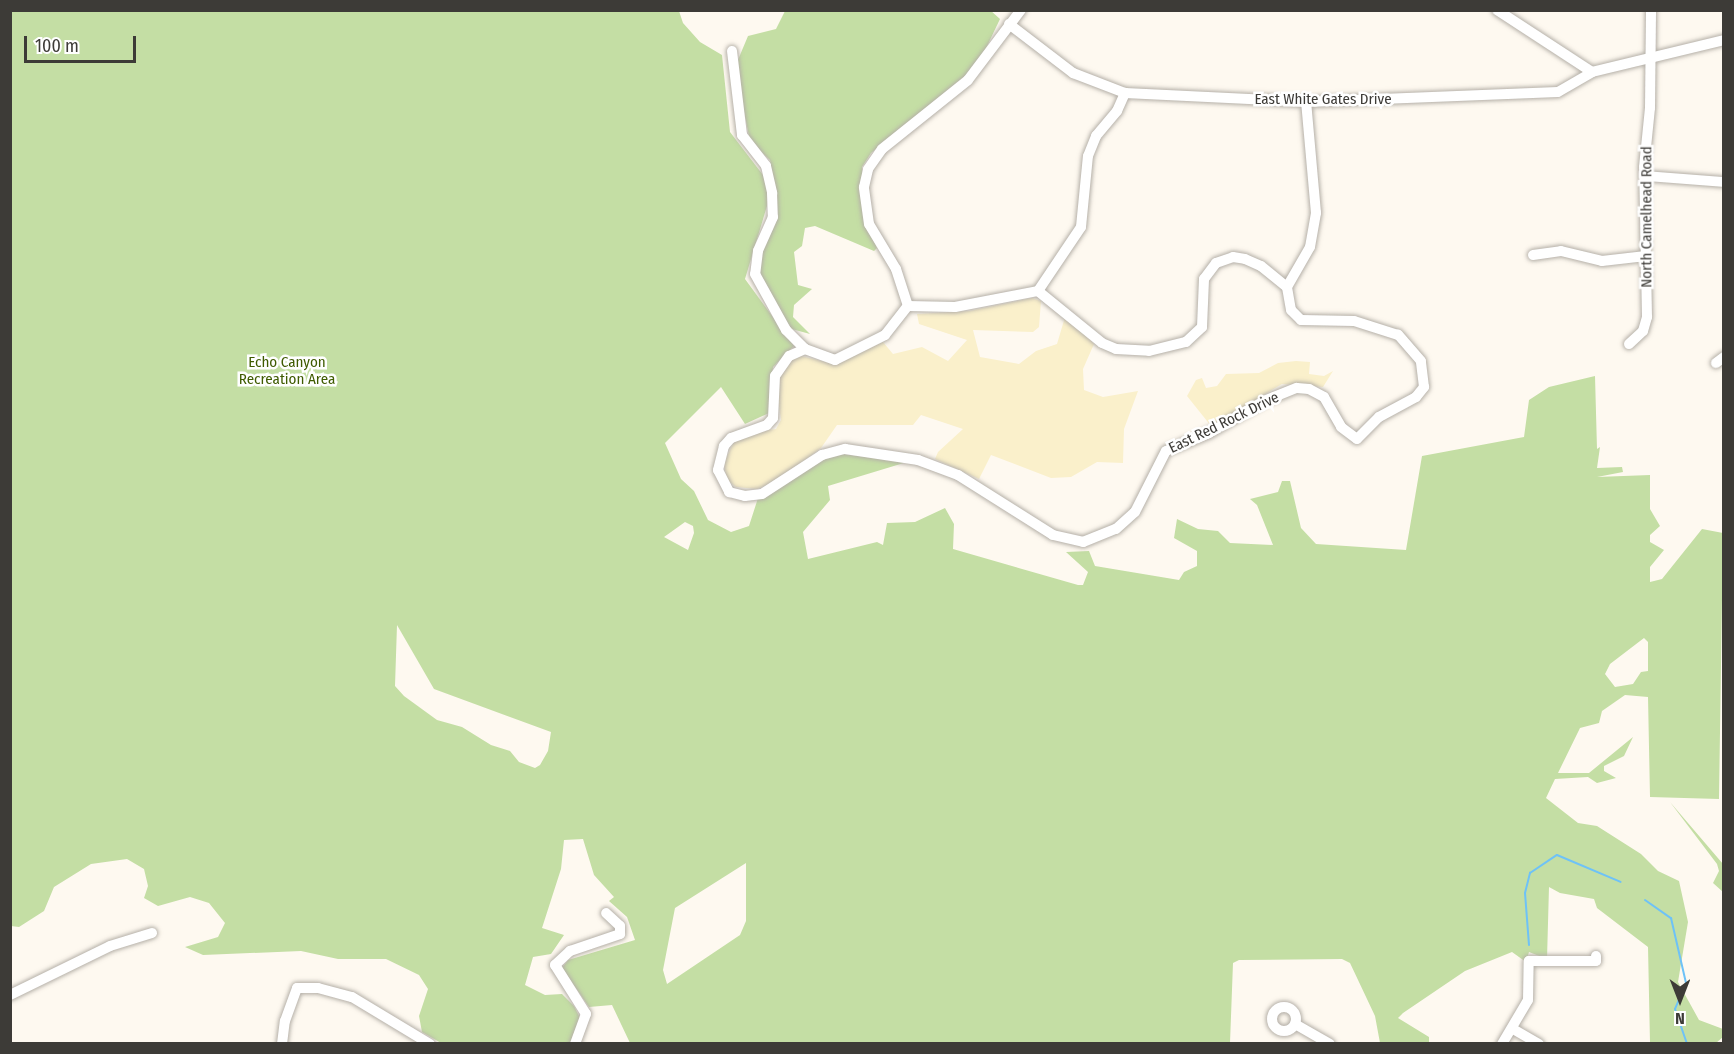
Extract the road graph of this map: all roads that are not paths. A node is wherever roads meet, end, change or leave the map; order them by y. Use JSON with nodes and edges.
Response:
{"nodes":[{"id":1,"x":1021,"y":10,"type":"edge"},
{"id":2,"x":1497,"y":10,"type":"edge"},
{"id":3,"x":1651,"y":10,"type":"edge"},
{"id":4,"x":1009,"y":24,"type":"junction"},
{"id":5,"x":1724,"y":40,"type":"edge"},
{"id":6,"x":732,"y":51,"type":"dead end"},
{"id":7,"x":1651,"y":58,"type":"junction"},
{"id":8,"x":1592,"y":72,"type":"junction"},
{"id":9,"x":1125,"y":93,"type":"junction"},
{"id":10,"x":1306,"y":102,"type":"junction"},
{"id":11,"x":1646,"y":176,"type":"junction"},
{"id":12,"x":1724,"y":182,"type":"edge"},
{"id":13,"x":1646,"y":256,"type":"junction"},
{"id":14,"x":1617,"y":258,"type":"junction"},
{"id":15,"x":1287,"y":287,"type":"junction"},
{"id":16,"x":1038,"y":291,"type":"junction"},
{"id":17,"x":908,"y":306,"type":"junction"},
{"id":18,"x":1629,"y":344,"type":"dead end"},
{"id":19,"x":805,"y":349,"type":"junction"},
{"id":20,"x":606,"y":913,"type":"dead end"},
{"id":21,"x":152,"y":933,"type":"dead end"},
{"id":22,"x":1596,"y":956,"type":"dead end"},
{"id":23,"x":10,"y":995,"type":"edge"},
{"id":24,"x":1295,"y":1024,"type":"dead end"},
{"id":25,"x":1509,"y":1038,"type":"edge"},
{"id":26,"x":282,"y":1044,"type":"edge"},
{"id":27,"x":430,"y":1044,"type":"edge"},
{"id":28,"x":575,"y":1044,"type":"edge"},
{"id":29,"x":1330,"y":1044,"type":"edge"},
{"id":30,"x":1539,"y":1044,"type":"edge"}],
"edges":[{"from":1,"to":4,"type":"street"},
{"from":2,"to":8,"type":"street"},
{"from":3,"to":7,"type":"street","name":"North Camelhead Road"},
{"from":4,"to":9,"type":"street","name":"East White Gates Drive"},
{"from":4,"to":17,"type":"street"},
{"from":5,"to":7,"type":"street","name":"East White Gates Drive"},
{"from":6,"to":19,"type":"street"},
{"from":7,"to":8,"type":"street","name":"East White Gates Drive"},
{"from":7,"to":11,"type":"street","name":"North Camelhead Road"},
{"from":8,"to":10,"type":"street","name":"East White Gates Drive"},
{"from":9,"to":10,"type":"street","name":"East White Gates Drive"},
{"from":9,"to":16,"type":"street"},
{"from":10,"to":15,"type":"street"},
{"from":11,"to":12,"type":"street"},
{"from":11,"to":13,"type":"street","name":"North Camelhead Road"},
{"from":13,"to":14,"type":"street"},
{"from":13,"to":18,"type":"street","name":"North Camelhead Road"},
{"from":14,"to":14,"type":"street"},
{"from":15,"to":16,"type":"street"},
{"from":15,"to":19,"type":"street","name":"East Red Rock Drive"},
{"from":16,"to":17,"type":"street"},
{"from":17,"to":19,"type":"street"},
{"from":20,"to":28,"type":"street"},
{"from":21,"to":23,"type":"street"},
{"from":22,"to":25,"type":"street"},
{"from":24,"to":29,"type":"street"},
{"from":25,"to":30,"type":"street"},
{"from":26,"to":27,"type":"street"}]}
